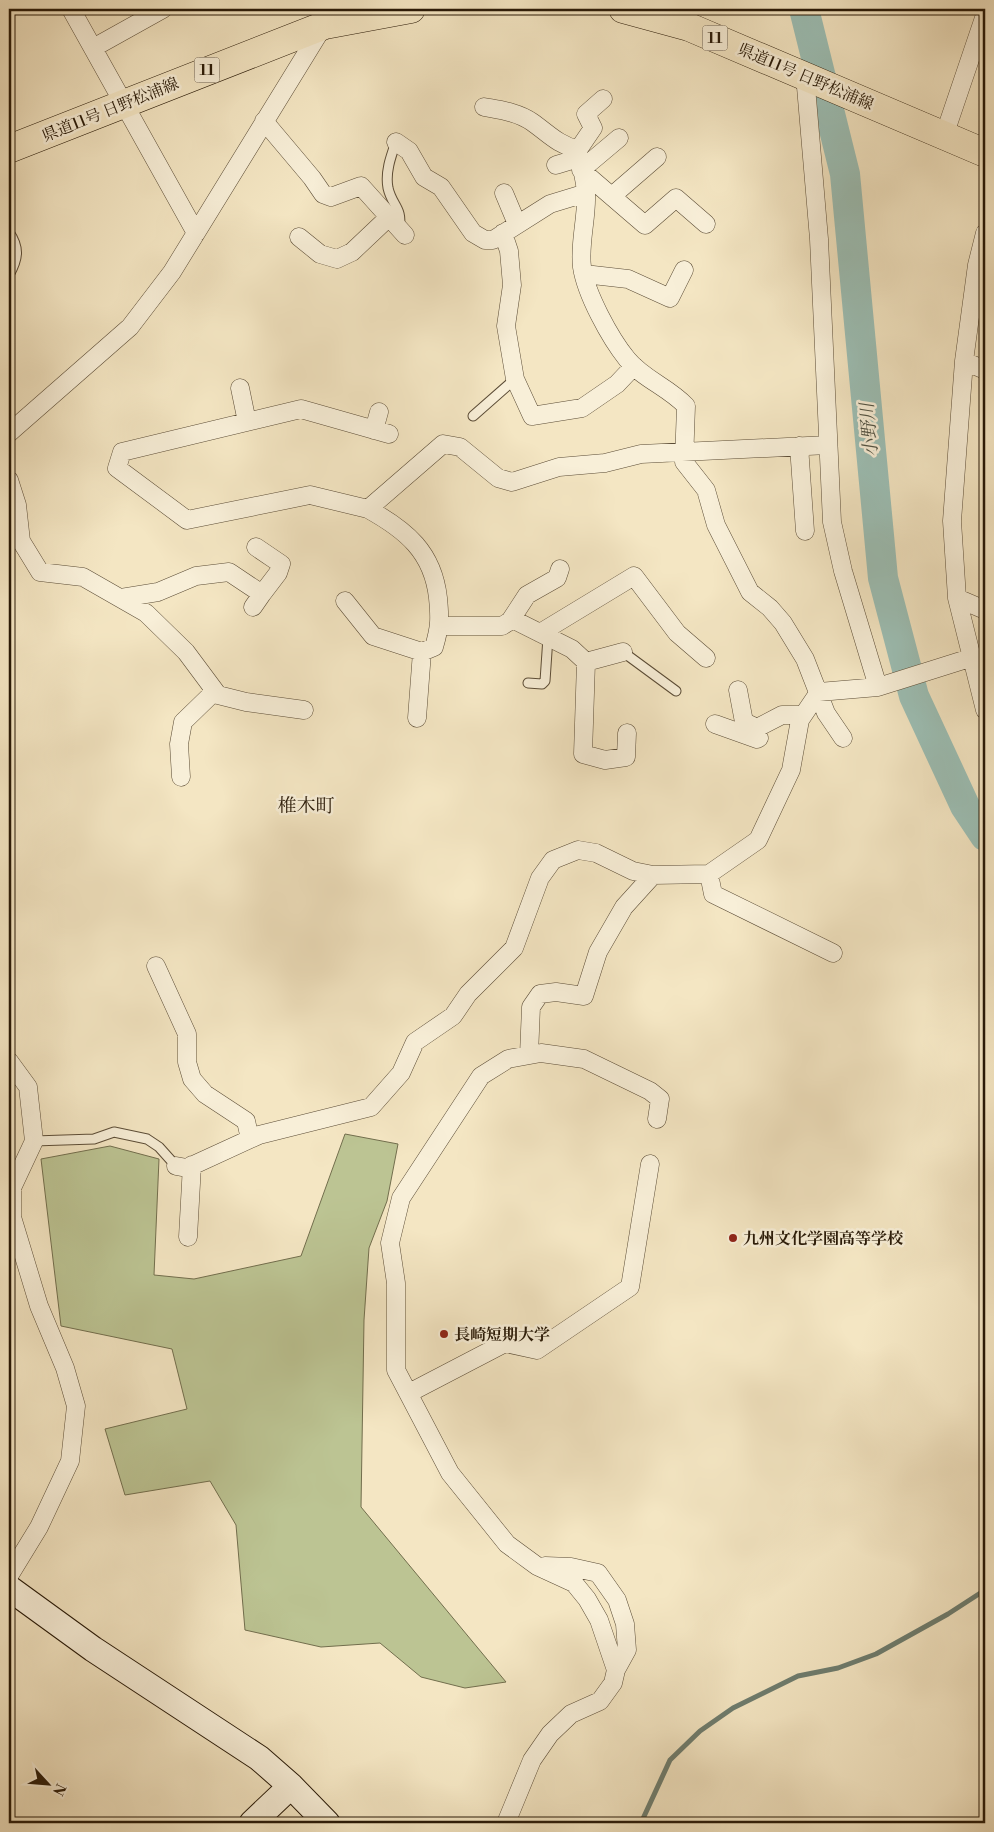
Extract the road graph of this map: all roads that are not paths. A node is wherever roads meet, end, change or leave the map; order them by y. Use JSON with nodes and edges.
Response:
{"nodes":[{"id":1,"x":71,"y":9,"type":"edge"},
{"id":2,"x":163,"y":9,"type":"edge"},
{"id":3,"x":411,"y":9,"type":"edge"},
{"id":4,"x":623,"y":9,"type":"edge"},
{"id":5,"x":985,"y":15,"type":"edge"},
{"id":6,"x":338,"y":18,"type":"edge"},
{"id":7,"x":94,"y":48,"type":"junction"},
{"id":8,"x":805,"y":75,"type":"junction"},
{"id":9,"x":603,"y":99,"type":"dead end"},
{"id":10,"x":122,"y":103,"type":"junction"},
{"id":11,"x":484,"y":107,"type":"dead end"},
{"id":12,"x":264,"y":121,"type":"junction"},
{"id":13,"x":944,"y":136,"type":"junction"},
{"id":14,"x":619,"y":138,"type":"dead end"},
{"id":15,"x":396,"y":142,"type":"joint"},
{"id":16,"x":9,"y":149,"type":"edge"},
{"id":17,"x":985,"y":153,"type":"edge"},
{"id":18,"x":657,"y":157,"type":"dead end"},
{"id":19,"x":579,"y":159,"type":"junction"},
{"id":20,"x":556,"y":165,"type":"dead end"},
{"id":21,"x":504,"y":193,"type":"dead end"},
{"id":22,"x":586,"y":193,"type":"junction"},
{"id":23,"x":612,"y":196,"type":"junction"},
{"id":24,"x":706,"y":224,"type":"dead end"},
{"id":25,"x":398,"y":227,"type":"junction"},
{"id":26,"x":510,"y":229,"type":"junction"},
{"id":27,"x":9,"y":232,"type":"edge"},
{"id":28,"x":196,"y":233,"type":"junction"},
{"id":29,"x":985,"y":233,"type":"edge"},
{"id":30,"x":300,"y":237,"type":"dead end"},
{"id":31,"x":684,"y":270,"type":"dead end"},
{"id":32,"x":584,"y":274,"type":"junction"},
{"id":33,"x":9,"y":275,"type":"edge"},
{"id":34,"x":964,"y":361,"type":"junction"},
{"id":35,"x":634,"y":366,"type":"junction"},
{"id":36,"x":985,"y":370,"type":"edge"},
{"id":37,"x":515,"y":379,"type":"junction"},
{"id":38,"x":240,"y":388,"type":"dead end"},
{"id":39,"x":379,"y":412,"type":"dead end"},
{"id":40,"x":473,"y":416,"type":"dead end"},
{"id":41,"x":247,"y":422,"type":"junction"},
{"id":42,"x":9,"y":433,"type":"edge"},
{"id":43,"x":828,"y":444,"type":"junction"},
{"id":44,"x":799,"y":446,"type":"junction"},
{"id":45,"x":685,"y":452,"type":"junction"},
{"id":46,"x":9,"y":480,"type":"edge"},
{"id":47,"x":368,"y":509,"type":"junction"},
{"id":48,"x":805,"y":532,"type":"dead end"},
{"id":49,"x":256,"y":547,"type":"dead end"},
{"id":50,"x":560,"y":569,"type":"dead end"},
{"id":51,"x":121,"y":598,"type":"junction"},
{"id":52,"x":957,"y":598,"type":"junction"},
{"id":53,"x":345,"y":601,"type":"dead end"},
{"id":54,"x":985,"y":610,"type":"edge"},
{"id":55,"x":512,"y":619,"type":"junction"},
{"id":56,"x":441,"y":626,"type":"junction"},
{"id":57,"x":544,"y":635,"type":"junction"},
{"id":58,"x":422,"y":652,"type":"junction"},
{"id":59,"x":623,"y":652,"type":"joint"},
{"id":60,"x":706,"y":658,"type":"dead end"},
{"id":61,"x":965,"y":659,"type":"junction"},
{"id":62,"x":586,"y":662,"type":"junction"},
{"id":63,"x":528,"y":683,"type":"dead end"},
{"id":64,"x":882,"y":686,"type":"junction"},
{"id":65,"x":738,"y":690,"type":"dead end"},
{"id":66,"x":215,"y":691,"type":"junction"},
{"id":67,"x":676,"y":691,"type":"dead end"},
{"id":68,"x":819,"y":692,"type":"junction"},
{"id":69,"x":304,"y":710,"type":"dead end"},
{"id":70,"x":985,"y":710,"type":"edge"},
{"id":71,"x":417,"y":718,"type":"dead end"},
{"id":72,"x":801,"y":720,"type":"junction"},
{"id":73,"x":715,"y":724,"type":"dead end"},
{"id":74,"x":627,"y":733,"type":"dead end"},
{"id":75,"x":843,"y":738,"type":"dead end"},
{"id":76,"x":181,"y":777,"type":"dead end"},
{"id":77,"x":709,"y":874,"type":"junction"},
{"id":78,"x":653,"y":875,"type":"junction"},
{"id":79,"x":833,"y":953,"type":"dead end"},
{"id":80,"x":156,"y":966,"type":"dead end"},
{"id":81,"x":529,"y":1055,"type":"junction"},
{"id":82,"x":9,"y":1060,"type":"edge"},
{"id":83,"x":657,"y":1119,"type":"dead end"},
{"id":84,"x":250,"y":1139,"type":"junction"},
{"id":85,"x":34,"y":1141,"type":"junction"},
{"id":86,"x":650,"y":1164,"type":"dead end"},
{"id":87,"x":184,"y":1166,"type":"junction"},
{"id":88,"x":188,"y":1237,"type":"dead end"},
{"id":89,"x":409,"y":1393,"type":"junction"},
{"id":90,"x":537,"y":1566,"type":"junction"},
{"id":91,"x":9,"y":1576,"type":"edge"},
{"id":92,"x":9,"y":1588,"type":"edge"},
{"id":93,"x":616,"y":1670,"type":"junction"},
{"id":94,"x":292,"y":1786,"type":"junction"},
{"id":95,"x":252,"y":1823,"type":"edge"},
{"id":96,"x":327,"y":1823,"type":"edge"},
{"id":97,"x":506,"y":1823,"type":"edge"}],
"edges":[{"from":1,"to":7,"type":"street"},
{"from":2,"to":7,"type":"street"},
{"from":3,"to":6,"type":"main road","name":"県道11号 日野松浦線","number":"11"},
{"from":4,"to":8,"type":"main road","name":"県道11号 日野松浦線","number":"11"},
{"from":5,"to":13,"type":"street"},
{"from":6,"to":10,"type":"main road","name":"県道11号 日野松浦線","number":"11"},
{"from":6,"to":12,"type":"street"},
{"from":7,"to":10,"type":"street"},
{"from":8,"to":13,"type":"main road","name":"県道11号 日野松浦線","number":"11"},
{"from":8,"to":43,"type":"street"},
{"from":9,"to":19,"type":"street"},
{"from":10,"to":16,"type":"main road","name":"県道11号 日野松浦線","number":"11"},
{"from":10,"to":28,"type":"street"},
{"from":11,"to":19,"type":"street"},
{"from":12,"to":25,"type":"street"},
{"from":12,"to":28,"type":"street"},
{"from":13,"to":17,"type":"main road","name":"県道11号 日野松浦線","number":"11"},
{"from":14,"to":19,"type":"street"},
{"from":15,"to":25,"type":"lane"},
{"from":15,"to":26,"type":"street"},
{"from":18,"to":23,"type":"street"},
{"from":19,"to":20,"type":"street"},
{"from":19,"to":22,"type":"street"},
{"from":19,"to":23,"type":"street"},
{"from":21,"to":26,"type":"street"},
{"from":22,"to":26,"type":"street"},
{"from":22,"to":32,"type":"street"},
{"from":23,"to":24,"type":"street"},
{"from":25,"to":30,"type":"street"},
{"from":26,"to":37,"type":"street"},
{"from":27,"to":33,"type":"lane"},
{"from":28,"to":42,"type":"street"},
{"from":29,"to":34,"type":"street"},
{"from":31,"to":32,"type":"street"},
{"from":32,"to":35,"type":"street"},
{"from":34,"to":36,"type":"street"},
{"from":34,"to":52,"type":"street"},
{"from":35,"to":37,"type":"street"},
{"from":35,"to":45,"type":"street"},
{"from":37,"to":40,"type":"lane"},
{"from":38,"to":41,"type":"street"},
{"from":39,"to":41,"type":"street"},
{"from":41,"to":47,"type":"street"},
{"from":43,"to":44,"type":"street"},
{"from":43,"to":64,"type":"street"},
{"from":44,"to":45,"type":"street"},
{"from":44,"to":48,"type":"street"},
{"from":45,"to":47,"type":"street"},
{"from":45,"to":68,"type":"street"},
{"from":46,"to":51,"type":"street"},
{"from":47,"to":56,"type":"street"},
{"from":49,"to":51,"type":"street"},
{"from":50,"to":55,"type":"street"},
{"from":51,"to":66,"type":"street"},
{"from":52,"to":54,"type":"street"},
{"from":52,"to":61,"type":"street"},
{"from":53,"to":58,"type":"street"},
{"from":55,"to":56,"type":"street"},
{"from":55,"to":57,"type":"street"},
{"from":56,"to":58,"type":"street"},
{"from":57,"to":60,"type":"street"},
{"from":57,"to":62,"type":"street"},
{"from":57,"to":63,"type":"lane"},
{"from":58,"to":71,"type":"street"},
{"from":59,"to":62,"type":"street"},
{"from":59,"to":67,"type":"lane"},
{"from":61,"to":64,"type":"street"},
{"from":61,"to":70,"type":"street"},
{"from":62,"to":74,"type":"street"},
{"from":64,"to":68,"type":"street"},
{"from":65,"to":72,"type":"street"},
{"from":66,"to":69,"type":"street"},
{"from":66,"to":76,"type":"street"},
{"from":68,"to":72,"type":"street"},
{"from":68,"to":75,"type":"street"},
{"from":72,"to":73,"type":"street"},
{"from":72,"to":77,"type":"street"},
{"from":77,"to":78,"type":"street"},
{"from":77,"to":79,"type":"street"},
{"from":78,"to":81,"type":"street"},
{"from":78,"to":84,"type":"street"},
{"from":80,"to":84,"type":"street"},
{"from":81,"to":83,"type":"street"},
{"from":81,"to":89,"type":"street"},
{"from":82,"to":85,"type":"street"},
{"from":84,"to":87,"type":"street"},
{"from":85,"to":87,"type":"lane"},
{"from":85,"to":91,"type":"street"},
{"from":86,"to":89,"type":"street"},
{"from":87,"to":88,"type":"street"},
{"from":89,"to":90,"type":"street"},
{"from":90,"to":93,"type":"street"},
{"from":90,"to":93,"type":"street"},
{"from":92,"to":94,"type":"street"},
{"from":93,"to":97,"type":"street"},
{"from":94,"to":95,"type":"street"},
{"from":94,"to":96,"type":"street"}]}
